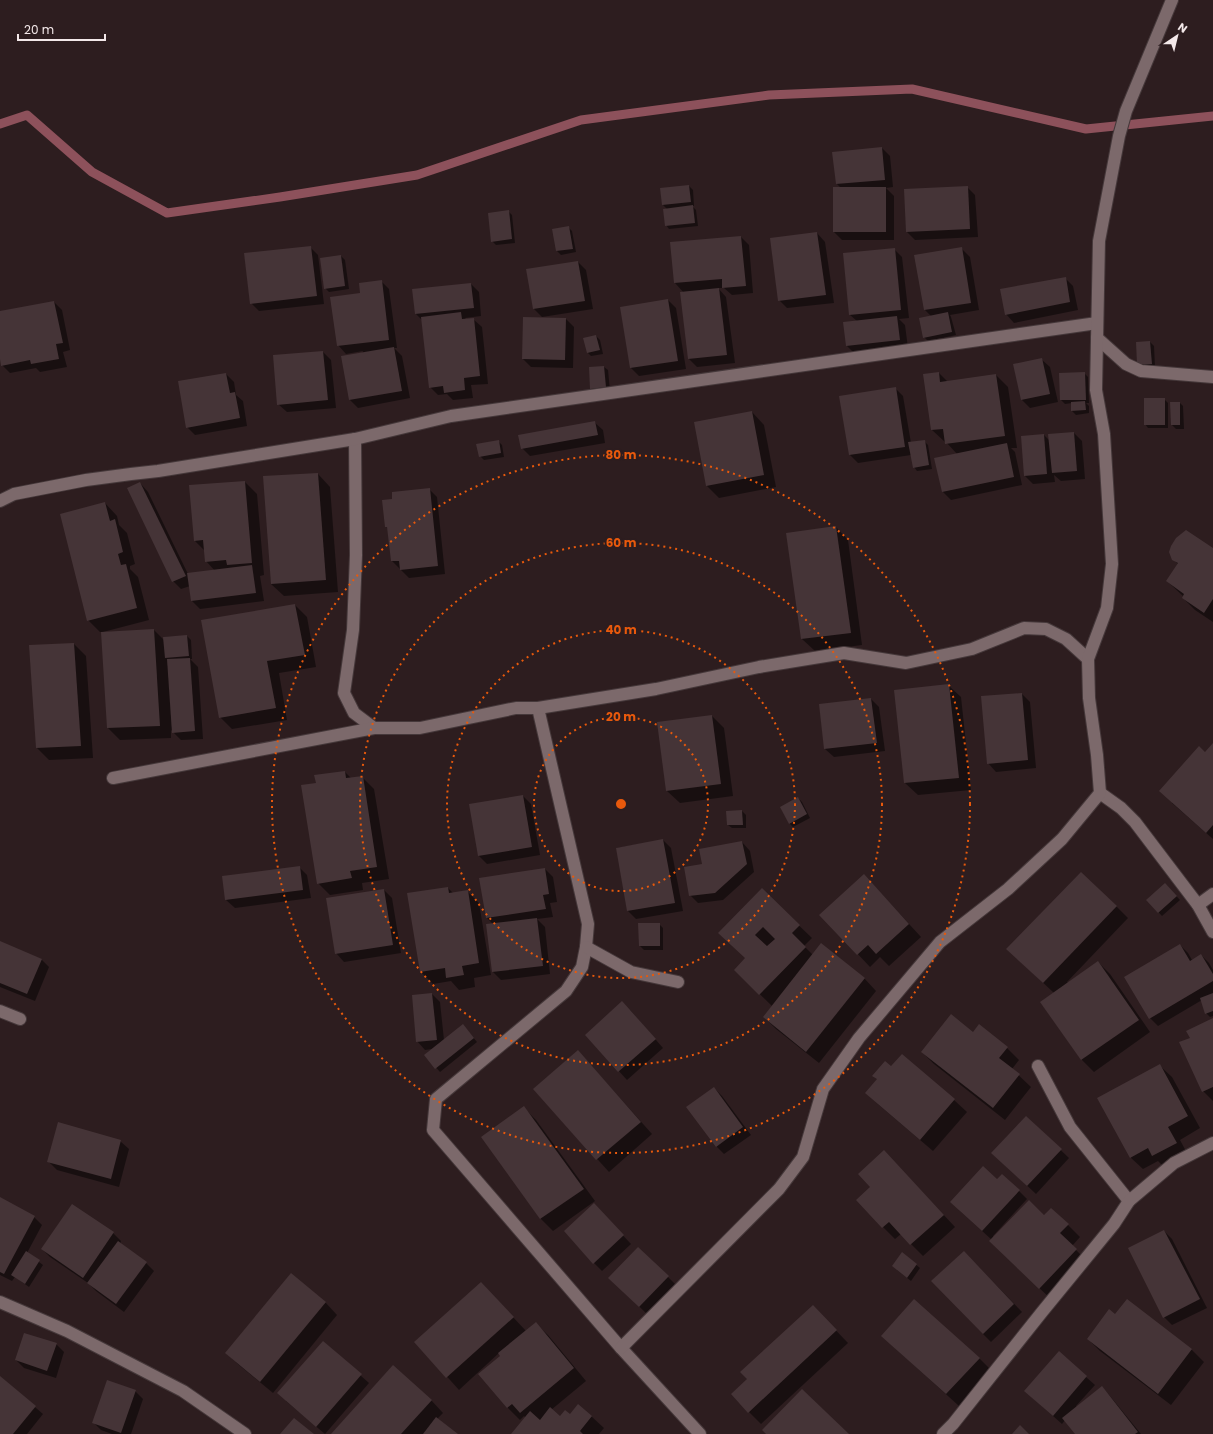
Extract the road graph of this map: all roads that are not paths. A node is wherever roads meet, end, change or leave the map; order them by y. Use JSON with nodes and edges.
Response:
{"nodes":[{"id":1,"x":1172,"y":0,"type":"edge"},
{"id":2,"x":1097,"y":323,"type":"junction"},
{"id":3,"x":1097,"y":338,"type":"junction"},
{"id":4,"x":1213,"y":377,"type":"edge"},
{"id":5,"x":355,"y":439,"type":"junction"},
{"id":6,"x":0,"y":501,"type":"edge"},
{"id":7,"x":1088,"y":659,"type":"junction"},
{"id":8,"x":538,"y":708,"type":"junction"},
{"id":9,"x":374,"y":728,"type":"junction"},
{"id":10,"x":113,"y":778,"type":"dead end"},
{"id":11,"x":1100,"y":793,"type":"junction"},
{"id":12,"x":1213,"y":894,"type":"edge"},
{"id":13,"x":1198,"y":905,"type":"junction"},
{"id":14,"x":1213,"y":932,"type":"edge"},
{"id":15,"x":586,"y":947,"type":"junction"},
{"id":16,"x":678,"y":982,"type":"dead end"},
{"id":17,"x":0,"y":1012,"type":"edge"},
{"id":18,"x":20,"y":1019,"type":"dead end"},
{"id":19,"x":1038,"y":1066,"type":"dead end"},
{"id":20,"x":1213,"y":1143,"type":"edge"},
{"id":21,"x":1128,"y":1201,"type":"junction"},
{"id":22,"x":0,"y":1302,"type":"edge"},
{"id":23,"x":621,"y":1348,"type":"junction"},
{"id":24,"x":245,"y":1434,"type":"edge"},
{"id":25,"x":700,"y":1434,"type":"edge"},
{"id":26,"x":943,"y":1434,"type":"edge"}],
"edges":[{"from":1,"to":2,"type":"street"},
{"from":2,"to":3,"type":"street"},
{"from":2,"to":5,"type":"street"},
{"from":3,"to":4,"type":"street"},
{"from":3,"to":7,"type":"street"},
{"from":5,"to":6,"type":"street"},
{"from":5,"to":9,"type":"street"},
{"from":7,"to":8,"type":"street"},
{"from":7,"to":11,"type":"street"},
{"from":8,"to":9,"type":"street"},
{"from":8,"to":15,"type":"street"},
{"from":9,"to":10,"type":"street"},
{"from":11,"to":13,"type":"street"},
{"from":11,"to":23,"type":"street"},
{"from":12,"to":13,"type":"street"},
{"from":13,"to":14,"type":"street"},
{"from":15,"to":16,"type":"street"},
{"from":15,"to":23,"type":"street"},
{"from":17,"to":18,"type":"street"},
{"from":19,"to":21,"type":"street"},
{"from":20,"to":21,"type":"street"},
{"from":21,"to":26,"type":"street"},
{"from":22,"to":24,"type":"street"},
{"from":23,"to":25,"type":"street"}]}
